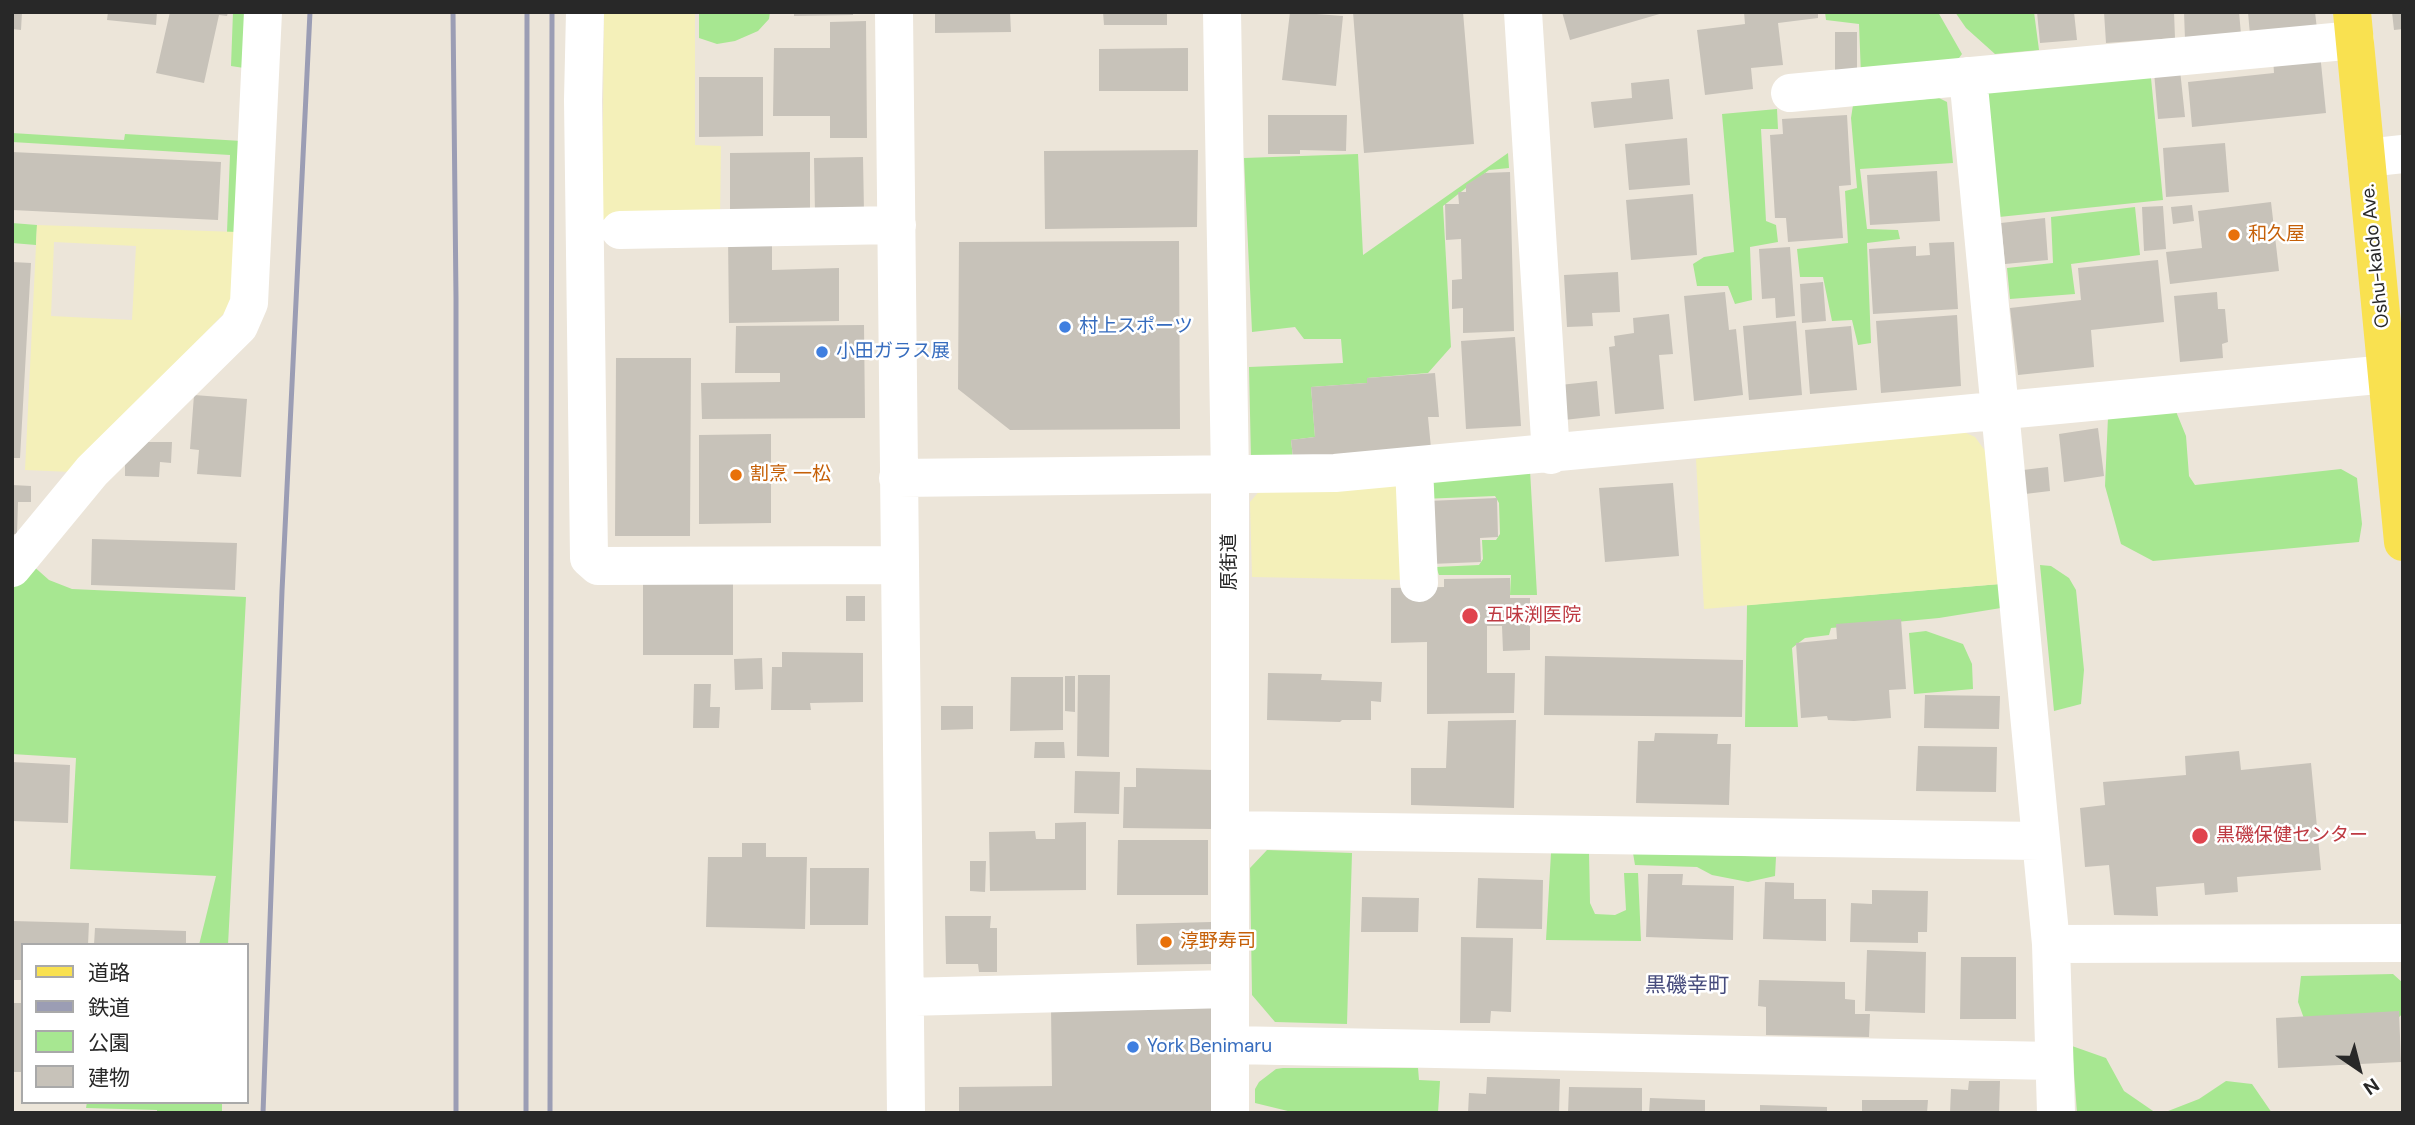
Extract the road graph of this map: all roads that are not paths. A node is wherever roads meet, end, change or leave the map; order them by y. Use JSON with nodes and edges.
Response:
{"nodes":[{"id":1,"x":263,"y":12,"type":"edge"},
{"id":2,"x":585,"y":12,"type":"edge"},
{"id":3,"x":894,"y":12,"type":"edge"},
{"id":4,"x":1222,"y":12,"type":"edge"},
{"id":5,"x":1524,"y":12,"type":"edge"},
{"id":6,"x":2353,"y":26,"type":"edge"},
{"id":7,"x":1968,"y":76,"type":"junction"},
{"id":8,"x":1790,"y":93,"type":"dead end"},
{"id":9,"x":2384,"y":156,"type":"edge"},
{"id":10,"x":897,"y":225,"type":"junction"},
{"id":11,"x":620,"y":230,"type":"dead end"},
{"id":12,"x":2388,"y":374,"type":"junction"},
{"id":13,"x":2001,"y":412,"type":"junction"},
{"id":14,"x":1551,"y":455,"type":"junction"},
{"id":15,"x":1414,"y":466,"type":"junction"},
{"id":16,"x":1230,"y":476,"type":"junction"},
{"id":17,"x":898,"y":478,"type":"junction"},
{"id":18,"x":2403,"y":542,"type":"edge"},
{"id":19,"x":899,"y":565,"type":"junction"},
{"id":20,"x":12,"y":568,"type":"edge"},
{"id":21,"x":1419,"y":583,"type":"dead end"},
{"id":22,"x":1230,"y":830,"type":"junction"},
{"id":23,"x":2040,"y":841,"type":"junction"},
{"id":24,"x":2403,"y":943,"type":"edge"},
{"id":25,"x":2051,"y":944,"type":"junction"},
{"id":26,"x":1229,"y":989,"type":"junction"},
{"id":27,"x":905,"y":997,"type":"junction"},
{"id":28,"x":1230,"y":1045,"type":"junction"},
{"id":29,"x":2054,"y":1061,"type":"junction"},
{"id":30,"x":906,"y":1113,"type":"edge"},
{"id":31,"x":1230,"y":1113,"type":"edge"},
{"id":32,"x":2056,"y":1113,"type":"edge"}],
"edges":[{"from":1,"to":20,"type":"street"},
{"from":2,"to":19,"type":"street"},
{"from":3,"to":10,"type":"street"},
{"from":4,"to":16,"type":"street","name":"原街道"},
{"from":5,"to":14,"type":"street"},
{"from":6,"to":7,"type":"street"},
{"from":6,"to":9,"type":"main road","name":"Oshu-kaido Ave."},
{"from":7,"to":8,"type":"street"},
{"from":7,"to":13,"type":"street"},
{"from":9,"to":12,"type":"main road","name":"Oshu-kaido Ave."},
{"from":10,"to":11,"type":"street"},
{"from":10,"to":17,"type":"street"},
{"from":12,"to":13,"type":"street"},
{"from":12,"to":18,"type":"main road","name":"Oshu-kaido Ave."},
{"from":13,"to":14,"type":"street"},
{"from":13,"to":23,"type":"street"},
{"from":14,"to":15,"type":"street"},
{"from":15,"to":16,"type":"street"},
{"from":15,"to":21,"type":"street"},
{"from":16,"to":17,"type":"street"},
{"from":16,"to":22,"type":"street","name":"原街道"},
{"from":17,"to":19,"type":"street"},
{"from":19,"to":27,"type":"street"},
{"from":22,"to":23,"type":"street"},
{"from":22,"to":26,"type":"street","name":"原街道"},
{"from":23,"to":25,"type":"street"},
{"from":24,"to":25,"type":"street"},
{"from":25,"to":29,"type":"street"},
{"from":26,"to":27,"type":"street"},
{"from":26,"to":28,"type":"street","name":"原街道"},
{"from":27,"to":30,"type":"street"},
{"from":28,"to":29,"type":"street"},
{"from":28,"to":31,"type":"street","name":"原街道"},
{"from":29,"to":32,"type":"street"}]}
